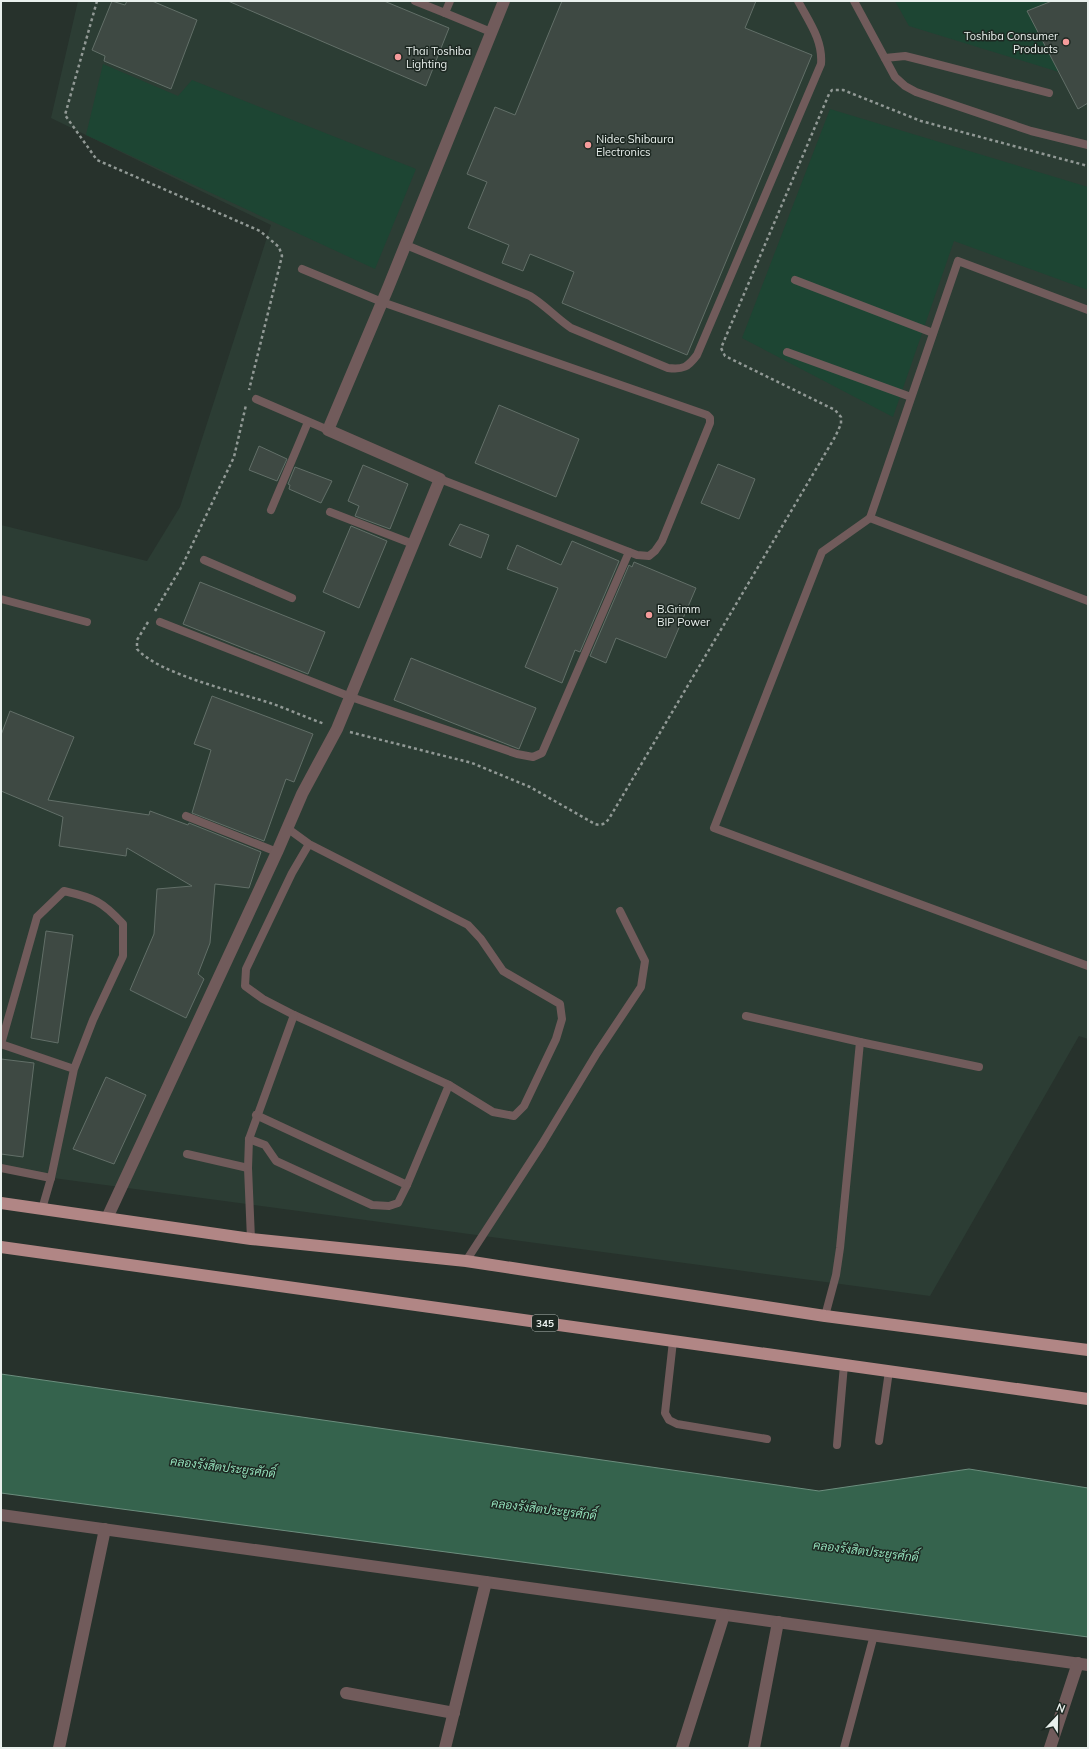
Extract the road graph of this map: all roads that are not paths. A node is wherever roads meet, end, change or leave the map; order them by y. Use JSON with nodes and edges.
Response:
{"nodes":[{"id":1,"x":415,"y":1,"type":"edge"},
{"id":2,"x":450,"y":1,"type":"edge"},
{"id":3,"x":504,"y":1,"type":"edge"},
{"id":4,"x":798,"y":1,"type":"edge"},
{"id":5,"x":854,"y":1,"type":"edge"},
{"id":6,"x":445,"y":13,"type":"junction"},
{"id":7,"x":491,"y":32,"type":"junction"},
{"id":8,"x":885,"y":58,"type":"junction"},
{"id":9,"x":1049,"y":93,"type":"dead end"},
{"id":10,"x":1088,"y":145,"type":"edge"},
{"id":11,"x":406,"y":245,"type":"junction"},
{"id":12,"x":302,"y":269,"type":"dead end"},
{"id":13,"x":795,"y":280,"type":"dead end"},
{"id":14,"x":382,"y":302,"type":"junction"},
{"id":15,"x":1088,"y":310,"type":"edge"},
{"id":16,"x":933,"y":333,"type":"junction"},
{"id":17,"x":787,"y":352,"type":"dead end"},
{"id":18,"x":911,"y":398,"type":"junction"},
{"id":19,"x":256,"y":399,"type":"dead end"},
{"id":20,"x":308,"y":422,"type":"junction"},
{"id":21,"x":328,"y":430,"type":"junction"},
{"id":22,"x":440,"y":479,"type":"junction"},
{"id":23,"x":271,"y":510,"type":"dead end"},
{"id":24,"x":330,"y":512,"type":"dead end"},
{"id":25,"x":870,"y":518,"type":"junction"},
{"id":26,"x":413,"y":544,"type":"junction"},
{"id":27,"x":629,"y":552,"type":"junction"},
{"id":28,"x":204,"y":560,"type":"dead end"},
{"id":29,"x":292,"y":598,"type":"dead end"},
{"id":30,"x":1,"y":599,"type":"edge"},
{"id":31,"x":1088,"y":601,"type":"edge"},
{"id":32,"x":87,"y":622,"type":"dead end"},
{"id":33,"x":160,"y":622,"type":"dead end"},
{"id":34,"x":351,"y":697,"type":"junction"},
{"id":35,"x":186,"y":816,"type":"dead end"},
{"id":36,"x":287,"y":828,"type":"junction"},
{"id":37,"x":309,"y":844,"type":"junction"},
{"id":38,"x":277,"y":852,"type":"junction"},
{"id":39,"x":620,"y":910,"type":"dead end"},
{"id":40,"x":1088,"y":966,"type":"edge"},
{"id":41,"x":294,"y":1015,"type":"junction"},
{"id":42,"x":746,"y":1016,"type":"dead end"},
{"id":43,"x":860,"y":1042,"type":"junction"},
{"id":44,"x":979,"y":1067,"type":"dead end"},
{"id":45,"x":74,"y":1069,"type":"junction"},
{"id":46,"x":449,"y":1085,"type":"junction"},
{"id":47,"x":256,"y":1115,"type":"junction"},
{"id":48,"x":249,"y":1139,"type":"junction"},
{"id":49,"x":187,"y":1154,"type":"dead end"},
{"id":50,"x":1,"y":1168,"type":"edge"},
{"id":51,"x":248,"y":1168,"type":"junction"},
{"id":52,"x":51,"y":1178,"type":"junction"},
{"id":53,"x":407,"y":1185,"type":"junction"},
{"id":54,"x":1,"y":1204,"type":"edge"},
{"id":55,"x":42,"y":1209,"type":"junction"},
{"id":56,"x":107,"y":1218,"type":"junction"},
{"id":57,"x":251,"y":1239,"type":"junction"},
{"id":58,"x":1,"y":1247,"type":"edge"},
{"id":59,"x":466,"y":1262,"type":"junction"},
{"id":60,"x":824,"y":1316,"type":"junction"},
{"id":61,"x":673,"y":1341,"type":"junction"},
{"id":62,"x":1088,"y":1350,"type":"edge"},
{"id":63,"x":844,"y":1365,"type":"junction"},
{"id":64,"x":889,"y":1371,"type":"junction"},
{"id":65,"x":1088,"y":1399,"type":"edge"},
{"id":66,"x":767,"y":1439,"type":"dead end"},
{"id":67,"x":879,"y":1441,"type":"dead end"},
{"id":68,"x":837,"y":1445,"type":"dead end"},
{"id":69,"x":1,"y":1516,"type":"edge"},
{"id":70,"x":105,"y":1529,"type":"junction"},
{"id":71,"x":486,"y":1582,"type":"junction"},
{"id":72,"x":724,"y":1615,"type":"junction"},
{"id":73,"x":778,"y":1622,"type":"junction"},
{"id":74,"x":874,"y":1635,"type":"junction"},
{"id":75,"x":1083,"y":1664,"type":"edge"},
{"id":76,"x":346,"y":1693,"type":"dead end"},
{"id":77,"x":454,"y":1713,"type":"junction"},
{"id":78,"x":59,"y":1748,"type":"edge"},
{"id":79,"x":445,"y":1748,"type":"edge"},
{"id":80,"x":682,"y":1748,"type":"edge"},
{"id":81,"x":754,"y":1748,"type":"edge"},
{"id":82,"x":844,"y":1748,"type":"edge"},
{"id":83,"x":1050,"y":1748,"type":"edge"}],
"edges":[{"from":1,"to":6,"type":"lane"},
{"from":2,"to":6,"type":"lane"},
{"from":3,"to":7,"type":"street"},
{"from":4,"to":11,"type":"lane"},
{"from":5,"to":8,"type":"lane"},
{"from":6,"to":7,"type":"lane"},
{"from":7,"to":11,"type":"street"},
{"from":8,"to":9,"type":"lane"},
{"from":8,"to":10,"type":"lane"},
{"from":11,"to":14,"type":"street"},
{"from":12,"to":14,"type":"lane"},
{"from":13,"to":16,"type":"lane"},
{"from":14,"to":21,"type":"street"},
{"from":14,"to":27,"type":"lane"},
{"from":15,"to":16,"type":"lane"},
{"from":16,"to":18,"type":"lane"},
{"from":17,"to":18,"type":"lane"},
{"from":18,"to":25,"type":"lane"},
{"from":19,"to":20,"type":"lane"},
{"from":20,"to":21,"type":"lane"},
{"from":20,"to":23,"type":"lane"},
{"from":21,"to":22,"type":"street"},
{"from":22,"to":26,"type":"street"},
{"from":22,"to":27,"type":"lane"},
{"from":24,"to":26,"type":"lane"},
{"from":25,"to":31,"type":"lane"},
{"from":25,"to":40,"type":"lane"},
{"from":26,"to":34,"type":"street"},
{"from":27,"to":34,"type":"lane"},
{"from":28,"to":29,"type":"lane"},
{"from":30,"to":32,"type":"lane"},
{"from":33,"to":34,"type":"lane"},
{"from":34,"to":36,"type":"street"},
{"from":35,"to":38,"type":"lane"},
{"from":36,"to":37,"type":"lane"},
{"from":36,"to":38,"type":"street"},
{"from":37,"to":41,"type":"lane"},
{"from":37,"to":46,"type":"lane"},
{"from":38,"to":56,"type":"street"},
{"from":39,"to":59,"type":"lane"},
{"from":41,"to":46,"type":"lane"},
{"from":41,"to":47,"type":"lane"},
{"from":42,"to":43,"type":"lane"},
{"from":43,"to":44,"type":"lane"},
{"from":43,"to":60,"type":"lane"},
{"from":45,"to":45,"type":"lane"},
{"from":45,"to":52,"type":"lane"},
{"from":46,"to":53,"type":"lane"},
{"from":47,"to":48,"type":"lane"},
{"from":47,"to":53,"type":"lane"},
{"from":48,"to":51,"type":"lane"},
{"from":48,"to":53,"type":"lane"},
{"from":49,"to":51,"type":"lane"},
{"from":50,"to":52,"type":"lane"},
{"from":51,"to":57,"type":"lane"},
{"from":52,"to":55,"type":"lane"},
{"from":54,"to":55,"type":"main road"},
{"from":55,"to":56,"type":"main road"},
{"from":56,"to":57,"type":"main road"},
{"from":57,"to":59,"type":"main road"},
{"from":58,"to":61,"type":"main road","number":"345"},
{"from":59,"to":60,"type":"main road"},
{"from":60,"to":62,"type":"main road"},
{"from":61,"to":63,"type":"main road","number":"345"},
{"from":61,"to":66,"type":"lane"},
{"from":63,"to":64,"type":"main road","number":"345"},
{"from":63,"to":68,"type":"lane"},
{"from":64,"to":65,"type":"main road","number":"345"},
{"from":64,"to":67,"type":"lane"},
{"from":69,"to":70,"type":"street"},
{"from":70,"to":71,"type":"street"},
{"from":70,"to":78,"type":"street"},
{"from":71,"to":72,"type":"street"},
{"from":71,"to":77,"type":"street"},
{"from":72,"to":73,"type":"street"},
{"from":72,"to":80,"type":"street"},
{"from":73,"to":74,"type":"street"},
{"from":73,"to":81,"type":"street"},
{"from":74,"to":75,"type":"street"},
{"from":74,"to":82,"type":"lane"},
{"from":75,"to":83,"type":"street"},
{"from":76,"to":77,"type":"street"},
{"from":77,"to":79,"type":"street"}]}
